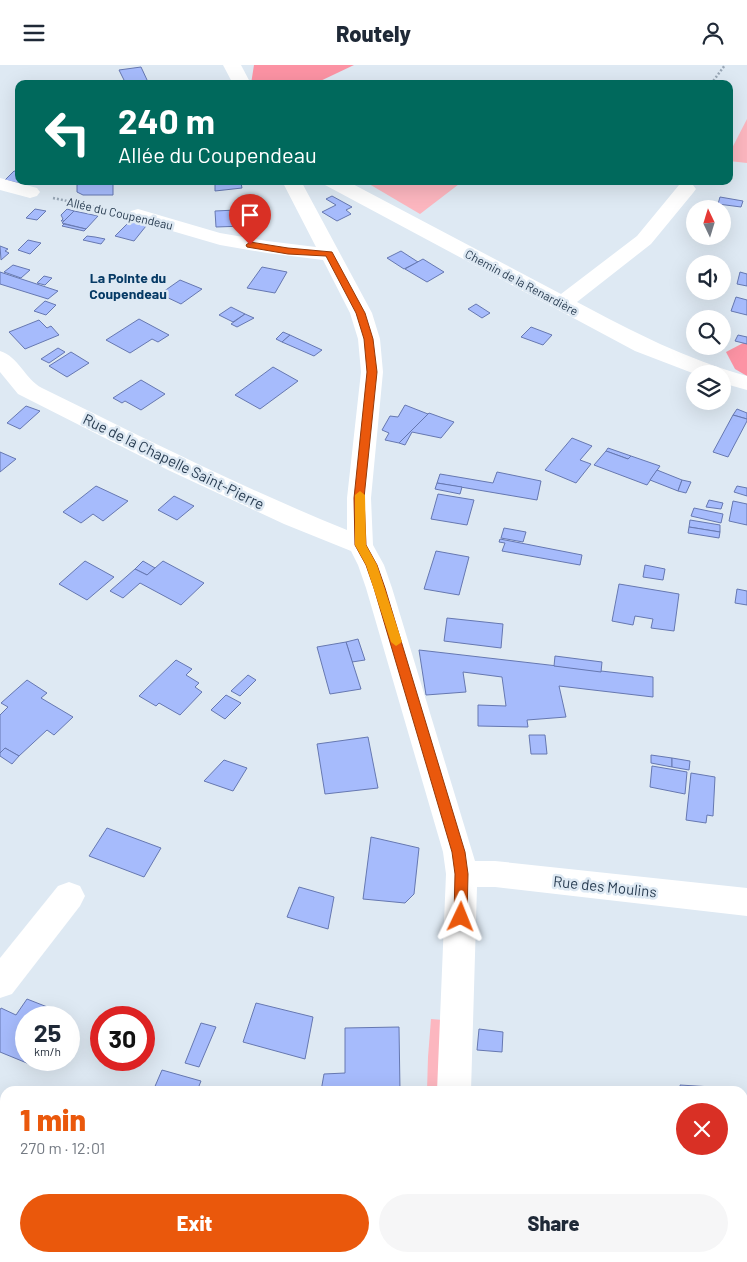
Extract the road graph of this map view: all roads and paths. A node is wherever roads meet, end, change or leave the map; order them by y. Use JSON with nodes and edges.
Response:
{"nodes":[{"id":1,"x":232,"y":65,"type":"edge"},
{"id":2,"x":725,"y":65,"type":"edge"},
{"id":3,"x":240,"y":80,"type":"edge"},
{"id":4,"x":714,"y":80,"type":"edge"},
{"id":5,"x":0,"y":184,"type":"edge"},
{"id":6,"x":293,"y":185,"type":"edge"},
{"id":7,"x":339,"y":185,"type":"edge"},
{"id":8,"x":686,"y":189,"type":"dead end"},
{"id":9,"x":30,"y":192,"type":"joint"},
{"id":10,"x":138,"y":215,"type":"joint"},
{"id":11,"x":330,"y":254,"type":"junction"},
{"id":12,"x":561,"y":304,"type":"junction"},
{"id":13,"x":0,"y":358,"type":"edge"},
{"id":14,"x":693,"y":365,"type":"edge"},
{"id":15,"x":731,"y":379,"type":"edge"},
{"id":16,"x":747,"y":383,"type":"edge"},
{"id":17,"x":360,"y":545,"type":"junction"},
{"id":18,"x":462,"y":874,"type":"junction"},
{"id":19,"x":69,"y":896,"type":"dead end"},
{"id":20,"x":747,"y":902,"type":"edge"},
{"id":21,"x":0,"y":983,"type":"edge"},
{"id":22,"x":454,"y":1086,"type":"edge"}],
"edges":[{"from":1,"to":3,"type":"street"},
{"from":2,"to":4,"type":"path"},
{"from":5,"to":9,"type":"street"},
{"from":6,"to":11,"type":"street"},
{"from":7,"to":12,"type":"street","name":"Chemin de la Renardière"},
{"from":8,"to":12,"type":"street"},
{"from":9,"to":10,"type":"path","name":"Allée du Coupendeau"},
{"from":10,"to":11,"type":"street","name":"Allée du Coupendeau"},
{"from":11,"to":17,"type":"street"},
{"from":12,"to":14,"type":"street","name":"Chemin de la Renardière"},
{"from":13,"to":17,"type":"street","name":"Rue de la Chapelle Saint-Pierre"},
{"from":15,"to":16,"type":"street"},
{"from":17,"to":18,"type":"street"},
{"from":18,"to":20,"type":"street","name":"Rue des Moulins"},
{"from":18,"to":22,"type":"street"},
{"from":19,"to":21,"type":"street"}]}
